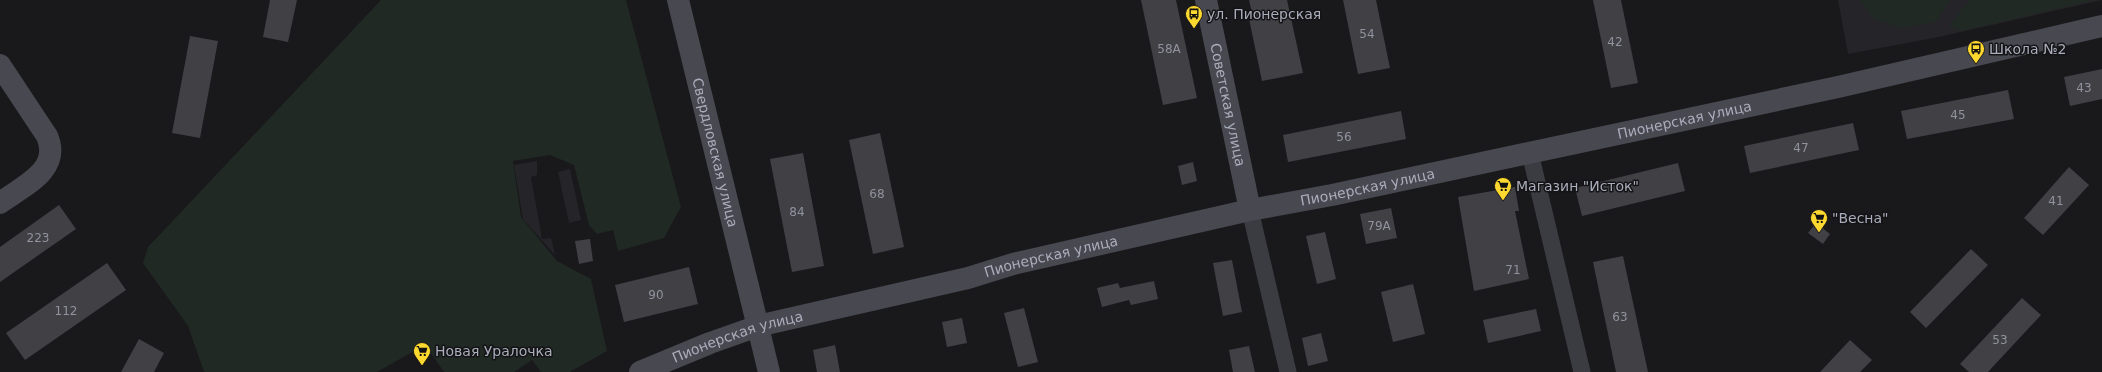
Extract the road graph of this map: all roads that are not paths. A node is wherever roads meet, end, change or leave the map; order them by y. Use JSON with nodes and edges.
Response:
{"nodes":[{"id":1,"x":678,"y":0,"type":"edge"},
{"id":2,"x":1206,"y":0,"type":"edge"},
{"id":3,"x":2102,"y":26,"type":"edge"},
{"id":4,"x":0,"y":65,"type":"edge"},
{"id":5,"x":1530,"y":153,"type":"junction"},
{"id":6,"x":0,"y":203,"type":"edge"},
{"id":7,"x":1250,"y":210,"type":"junction"},
{"id":8,"x":758,"y":326,"type":"junction"},
{"id":9,"x":640,"y":372,"type":"edge"},
{"id":10,"x":769,"y":372,"type":"edge"},
{"id":11,"x":1288,"y":372,"type":"edge"},
{"id":12,"x":1582,"y":372,"type":"edge"}],
"edges":[{"from":1,"to":8,"type":"street","name":"Свердловская улица"},
{"from":2,"to":7,"type":"street","name":"Советская улица"},
{"from":3,"to":5,"type":"street","name":"Пионерская улица"},
{"from":4,"to":6,"type":"street"},
{"from":5,"to":7,"type":"street","name":"Пионерская улица"},
{"from":5,"to":12,"type":"street"},
{"from":7,"to":8,"type":"street","name":"Пионерская улица"},
{"from":7,"to":11,"type":"street"},
{"from":8,"to":9,"type":"street","name":"Пионерская улица"},
{"from":8,"to":10,"type":"street","name":"Свердловская улица"}]}
